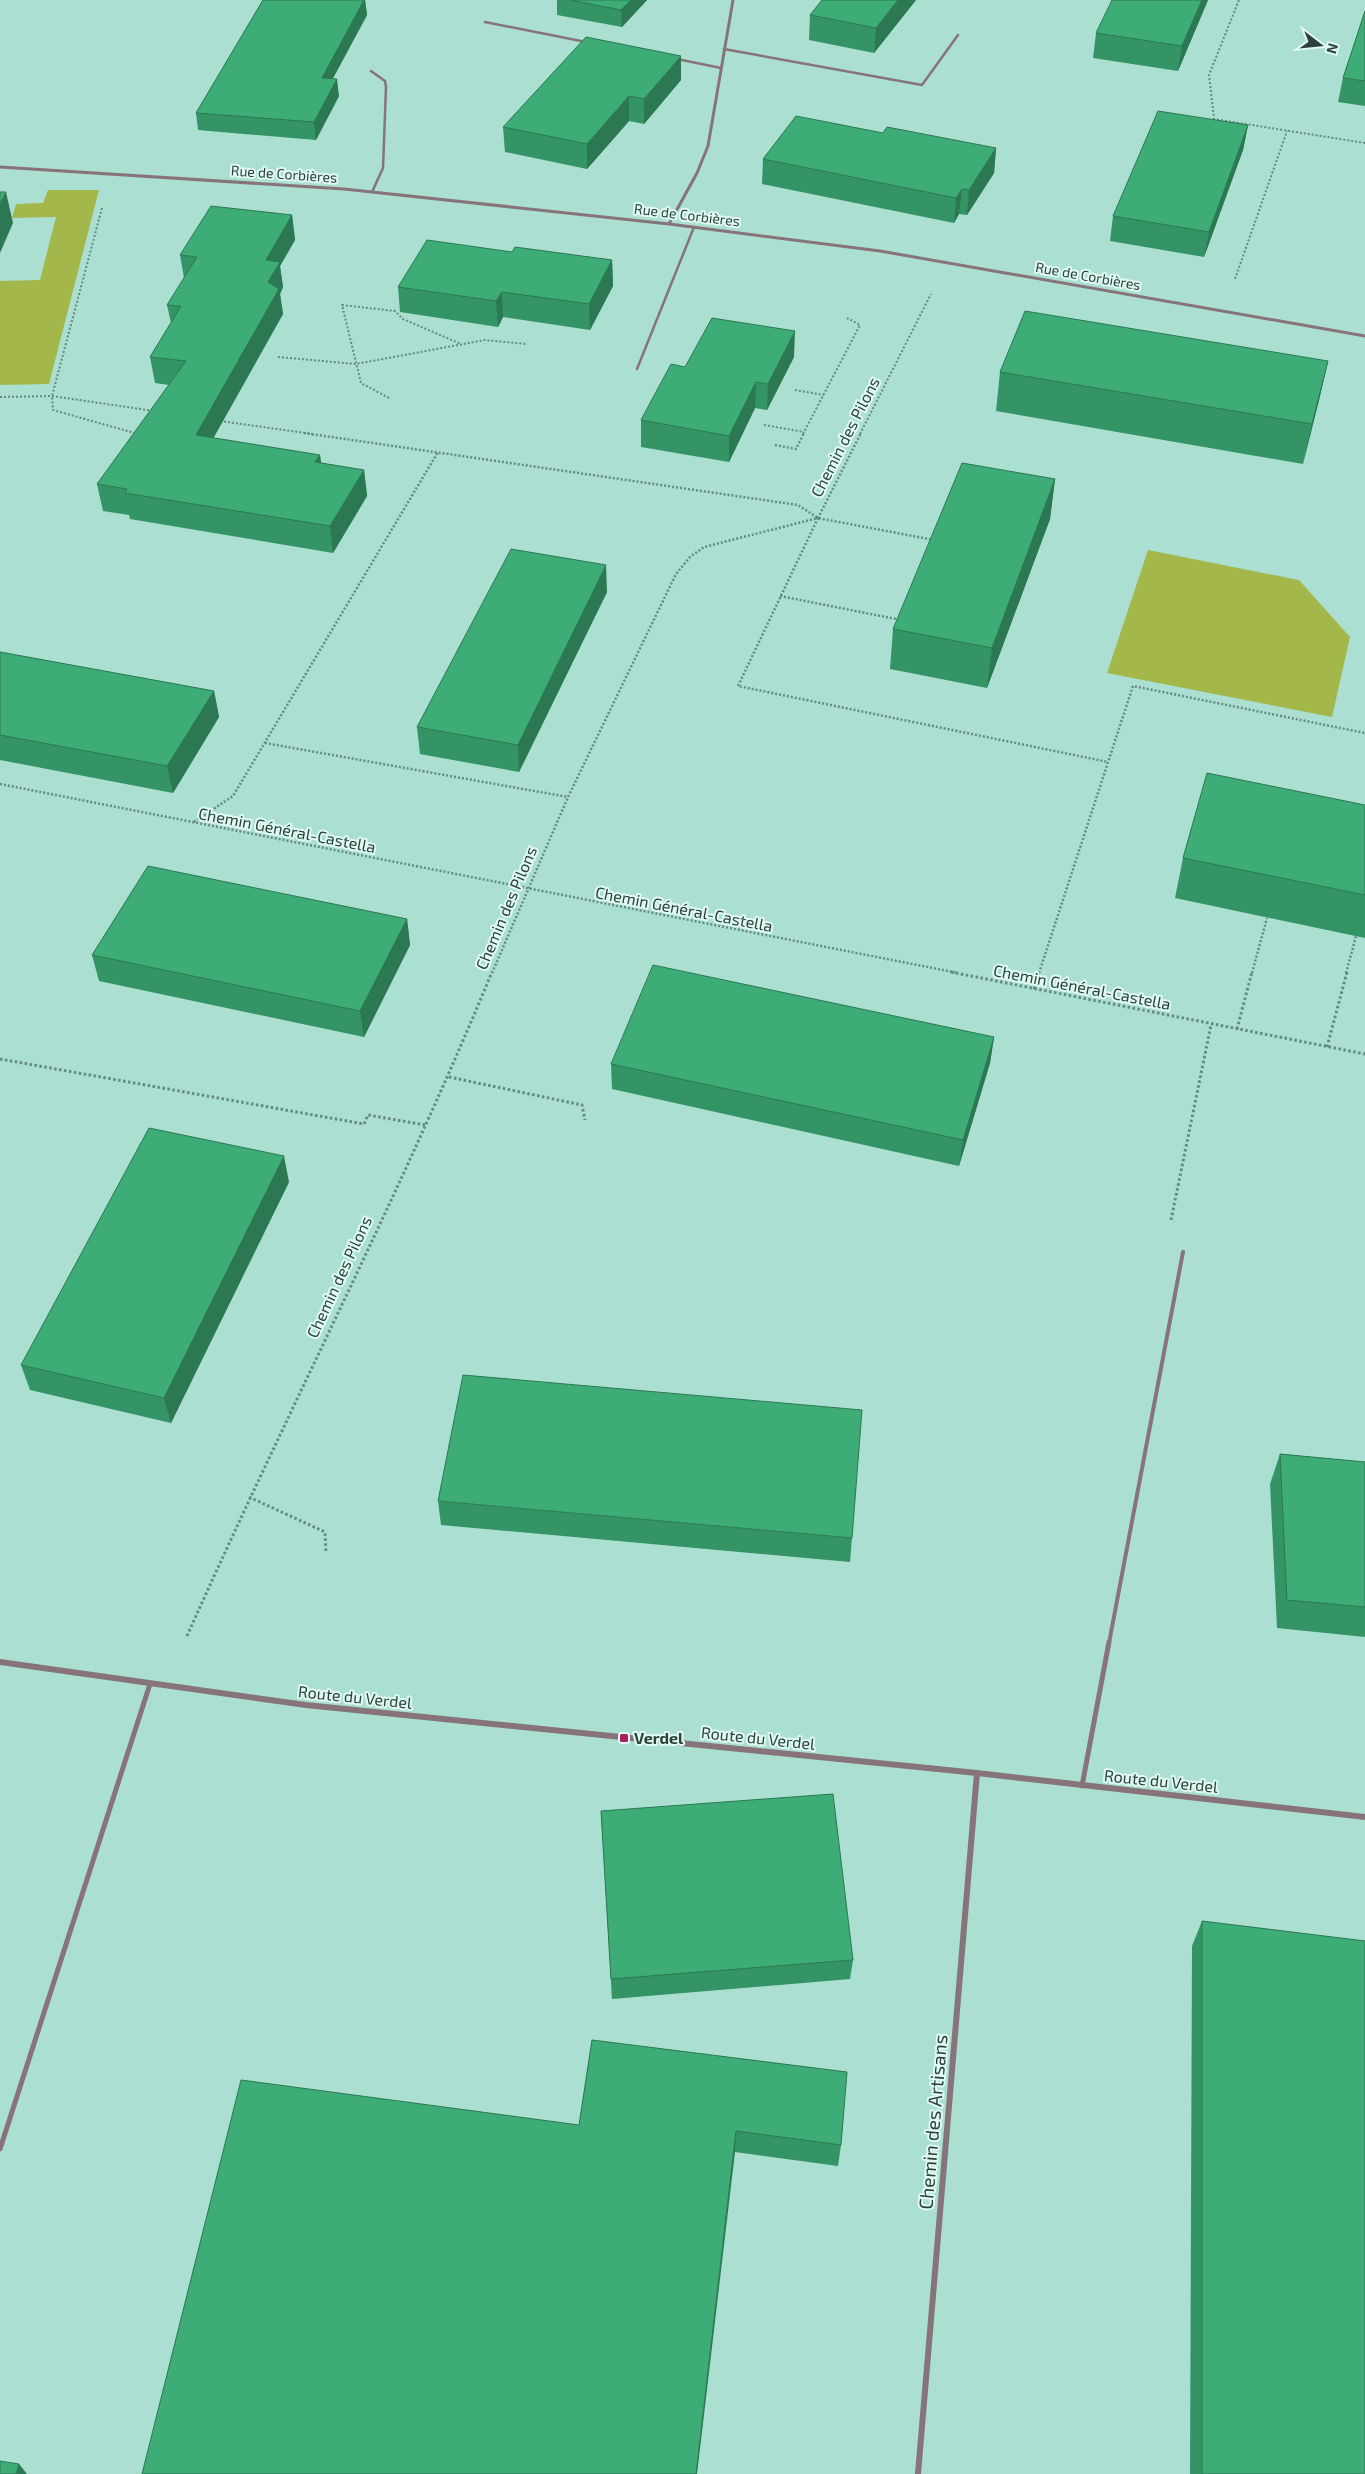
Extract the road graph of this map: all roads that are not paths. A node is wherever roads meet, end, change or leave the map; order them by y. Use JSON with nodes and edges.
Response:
{"nodes":[{"id":1,"x":733,"y":0,"type":"edge"},
{"id":2,"x":485,"y":22,"type":"dead end"},
{"id":3,"x":958,"y":35,"type":"dead end"},
{"id":4,"x":593,"y":43,"type":"edge"},
{"id":5,"x":724,"y":48,"type":"junction"},
{"id":6,"x":672,"y":58,"type":"edge"},
{"id":7,"x":721,"y":68,"type":"junction"},
{"id":8,"x":371,"y":71,"type":"dead end"},
{"id":9,"x":0,"y":167,"type":"edge"},
{"id":10,"x":372,"y":192,"type":"junction"},
{"id":11,"x":669,"y":224,"type":"junction"},
{"id":12,"x":694,"y":227,"type":"junction"},
{"id":13,"x":1365,"y":336,"type":"edge"},
{"id":14,"x":637,"y":369,"type":"dead end"},
{"id":15,"x":1183,"y":1252,"type":"dead end"},
{"id":16,"x":0,"y":1662,"type":"edge"},
{"id":17,"x":150,"y":1684,"type":"junction"},
{"id":18,"x":977,"y":1773,"type":"junction"},
{"id":19,"x":1082,"y":1786,"type":"junction"},
{"id":20,"x":1365,"y":1817,"type":"edge"},
{"id":21,"x":0,"y":2149,"type":"edge"},
{"id":22,"x":918,"y":2474,"type":"edge"}],
"edges":[{"from":1,"to":5,"type":"street"},
{"from":2,"to":4,"type":"lane"},
{"from":3,"to":5,"type":"lane"},
{"from":5,"to":7,"type":"street"},
{"from":6,"to":7,"type":"lane"},
{"from":7,"to":11,"type":"street"},
{"from":8,"to":10,"type":"lane"},
{"from":9,"to":10,"type":"street","name":"Rue de Corbières"},
{"from":10,"to":11,"type":"street","name":"Rue de Corbières"},
{"from":11,"to":12,"type":"street","name":"Rue de Corbières"},
{"from":12,"to":13,"type":"street","name":"Rue de Corbières"},
{"from":12,"to":14,"type":"lane"},
{"from":15,"to":19,"type":"lane"},
{"from":16,"to":17,"type":"street","name":"Route du Verdel"},
{"from":17,"to":18,"type":"street","name":"Route du Verdel"},
{"from":17,"to":21,"type":"lane"},
{"from":18,"to":19,"type":"street","name":"Route du Verdel"},
{"from":18,"to":22,"type":"street","name":"Chemin des Artisans"},
{"from":19,"to":20,"type":"street","name":"Route du Verdel"}]}
